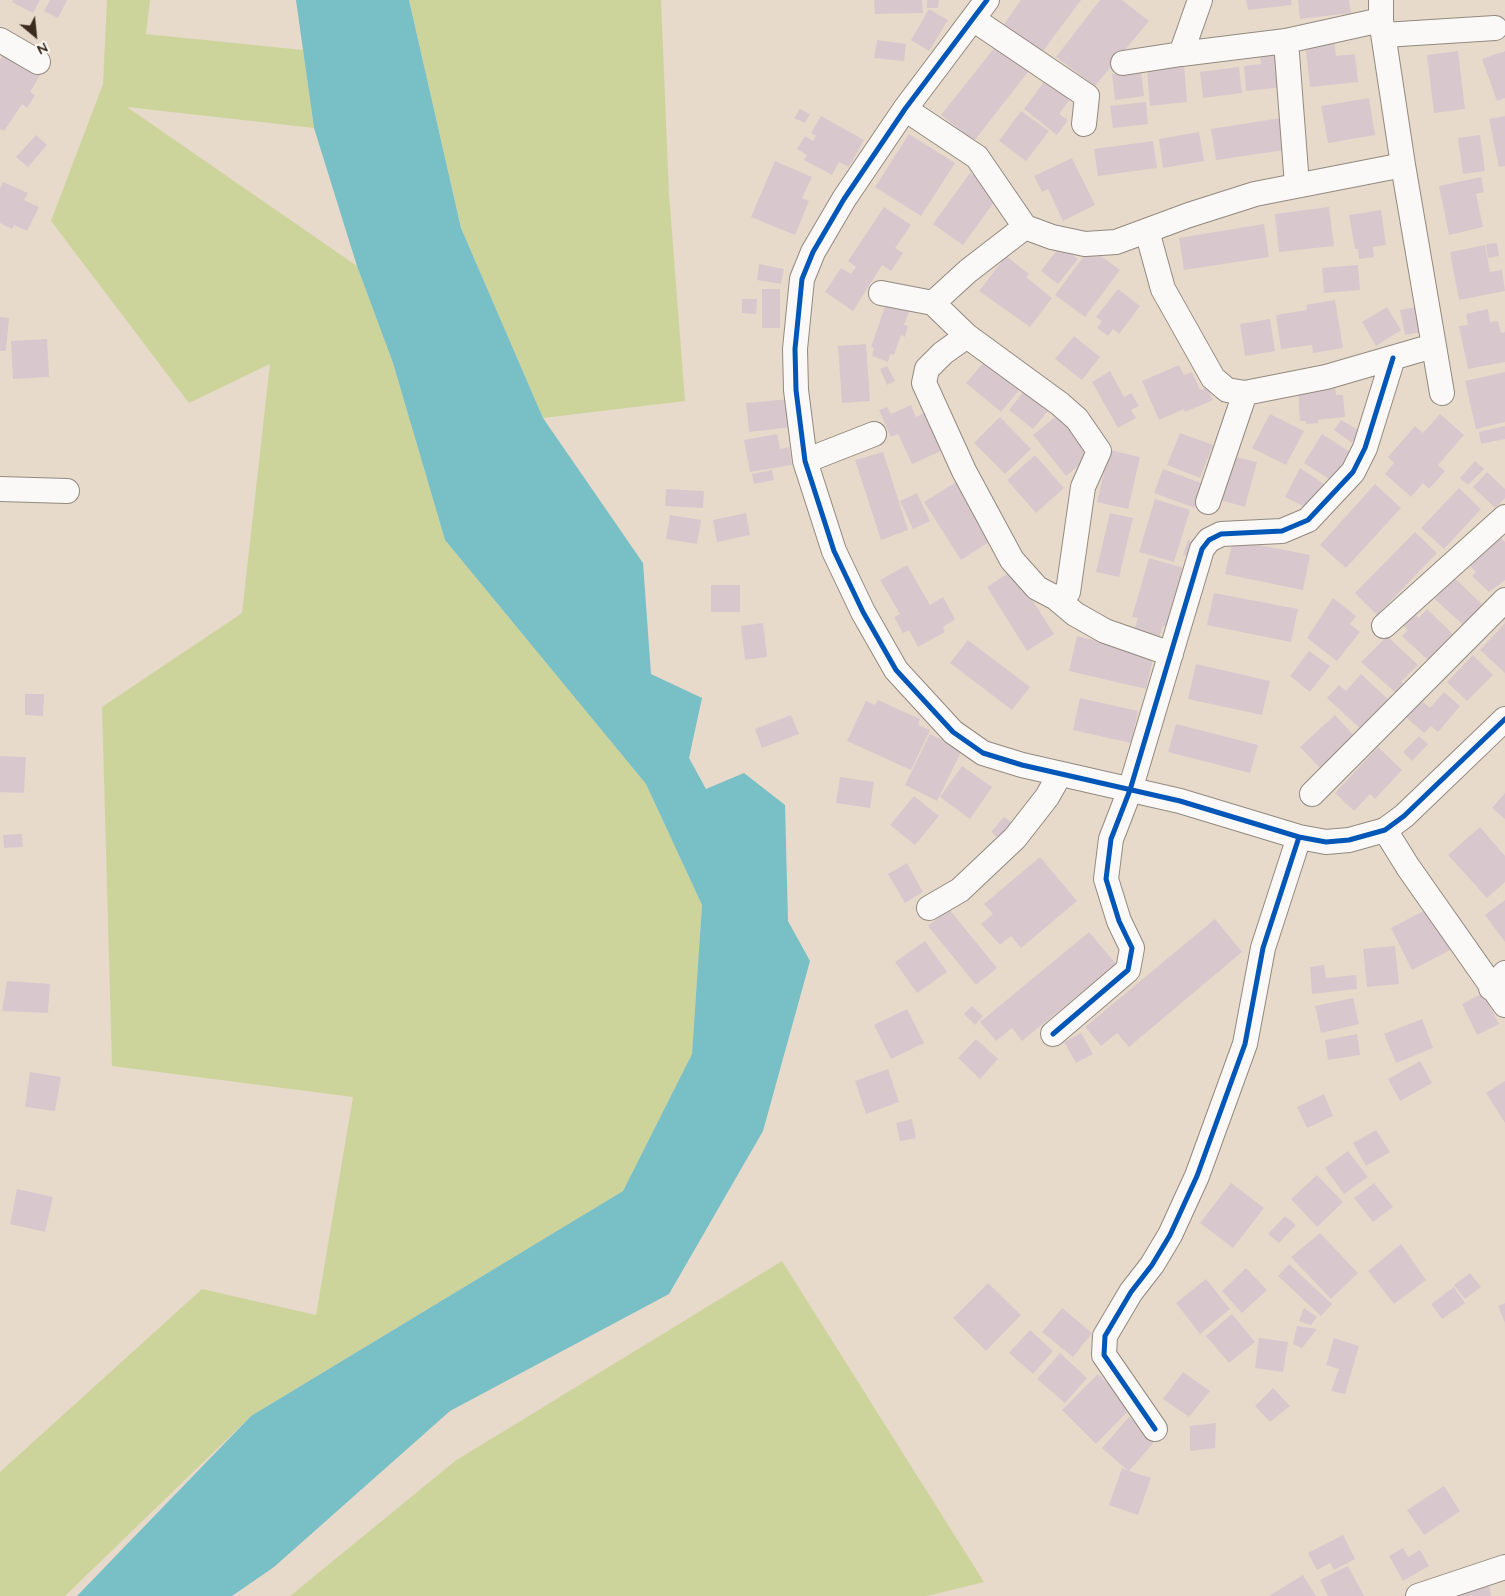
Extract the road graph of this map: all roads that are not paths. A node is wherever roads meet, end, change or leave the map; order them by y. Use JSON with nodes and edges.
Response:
{"nodes":[{"id":1,"x":987,"y":0,"type":"edge"},
{"id":2,"x":1200,"y":0,"type":"edge"},
{"id":3,"x":1382,"y":18,"type":"edge"},
{"id":4,"x":973,"y":19,"type":"junction"},
{"id":5,"x":1495,"y":28,"type":"dead end"},
{"id":6,"x":0,"y":40,"type":"edge"},
{"id":7,"x":1286,"y":41,"type":"junction"},
{"id":8,"x":1181,"y":54,"type":"junction"},
{"id":9,"x":38,"y":62,"type":"dead end"},
{"id":10,"x":1122,"y":63,"type":"dead end"},
{"id":11,"x":905,"y":109,"type":"junction"},
{"id":12,"x":1084,"y":124,"type":"dead end"},
{"id":13,"x":1403,"y":165,"type":"junction"},
{"id":14,"x":1297,"y":185,"type":"junction"},
{"id":15,"x":1025,"y":227,"type":"junction"},
{"id":16,"x":1147,"y":231,"type":"junction"},
{"id":17,"x":881,"y":293,"type":"dead end"},
{"id":18,"x":933,"y":303,"type":"junction"},
{"id":19,"x":967,"y":336,"type":"junction"},
{"id":20,"x":1433,"y":346,"type":"junction"},
{"id":21,"x":1393,"y":358,"type":"junction"},
{"id":22,"x":1442,"y":392,"type":"dead end"},
{"id":23,"x":1246,"y":393,"type":"junction"},
{"id":24,"x":874,"y":434,"type":"dead end"},
{"id":25,"x":805,"y":461,"type":"junction"},
{"id":26,"x":0,"y":489,"type":"edge"},
{"id":27,"x":67,"y":491,"type":"dead end"},
{"id":28,"x":1208,"y":502,"type":"dead end"},
{"id":29,"x":1505,"y":517,"type":"edge"},
{"id":30,"x":1056,"y":598,"type":"junction"},
{"id":31,"x":1505,"y":600,"type":"edge"},
{"id":32,"x":1384,"y":626,"type":"dead end"},
{"id":33,"x":1170,"y":654,"type":"junction"},
{"id":34,"x":1505,"y":720,"type":"edge"},
{"id":35,"x":1060,"y":774,"type":"junction"},
{"id":36,"x":1130,"y":790,"type":"junction"},
{"id":37,"x":1312,"y":794,"type":"dead end"},
{"id":38,"x":1385,"y":830,"type":"junction"},
{"id":39,"x":1299,"y":837,"type":"junction"},
{"id":40,"x":929,"y":908,"type":"dead end"},
{"id":41,"x":1500,"y":989,"type":"edge"},
{"id":42,"x":1053,"y":1034,"type":"dead end"},
{"id":43,"x":1154,"y":1428,"type":"dead end"},
{"id":44,"x":1505,"y":1567,"type":"edge"},
{"id":45,"x":1418,"y":1596,"type":"edge"}],
"edges":[{"from":1,"to":4,"type":"street"},
{"from":2,"to":8,"type":"street"},
{"from":3,"to":5,"type":"street"},
{"from":3,"to":7,"type":"street"},
{"from":3,"to":13,"type":"street"},
{"from":4,"to":11,"type":"street"},
{"from":4,"to":12,"type":"street"},
{"from":6,"to":9,"type":"street"},
{"from":7,"to":8,"type":"street"},
{"from":7,"to":14,"type":"street"},
{"from":8,"to":10,"type":"street"},
{"from":11,"to":15,"type":"street"},
{"from":11,"to":25,"type":"street"},
{"from":13,"to":14,"type":"street"},
{"from":13,"to":20,"type":"street"},
{"from":14,"to":16,"type":"street"},
{"from":15,"to":16,"type":"street"},
{"from":15,"to":18,"type":"street"},
{"from":16,"to":23,"type":"street"},
{"from":17,"to":18,"type":"street"},
{"from":18,"to":19,"type":"street"},
{"from":19,"to":30,"type":"street"},
{"from":19,"to":30,"type":"street"},
{"from":20,"to":21,"type":"street"},
{"from":20,"to":22,"type":"street"},
{"from":21,"to":23,"type":"street"},
{"from":21,"to":33,"type":"street"},
{"from":23,"to":28,"type":"street"},
{"from":24,"to":25,"type":"street"},
{"from":25,"to":35,"type":"street"},
{"from":26,"to":27,"type":"street"},
{"from":29,"to":32,"type":"street"},
{"from":30,"to":33,"type":"street"},
{"from":31,"to":37,"type":"street"},
{"from":33,"to":36,"type":"street"},
{"from":34,"to":38,"type":"street"},
{"from":35,"to":36,"type":"street"},
{"from":35,"to":40,"type":"street"},
{"from":36,"to":39,"type":"street"},
{"from":36,"to":42,"type":"street"},
{"from":38,"to":39,"type":"street"},
{"from":38,"to":41,"type":"street"},
{"from":39,"to":43,"type":"street"},
{"from":44,"to":45,"type":"street"}]}
